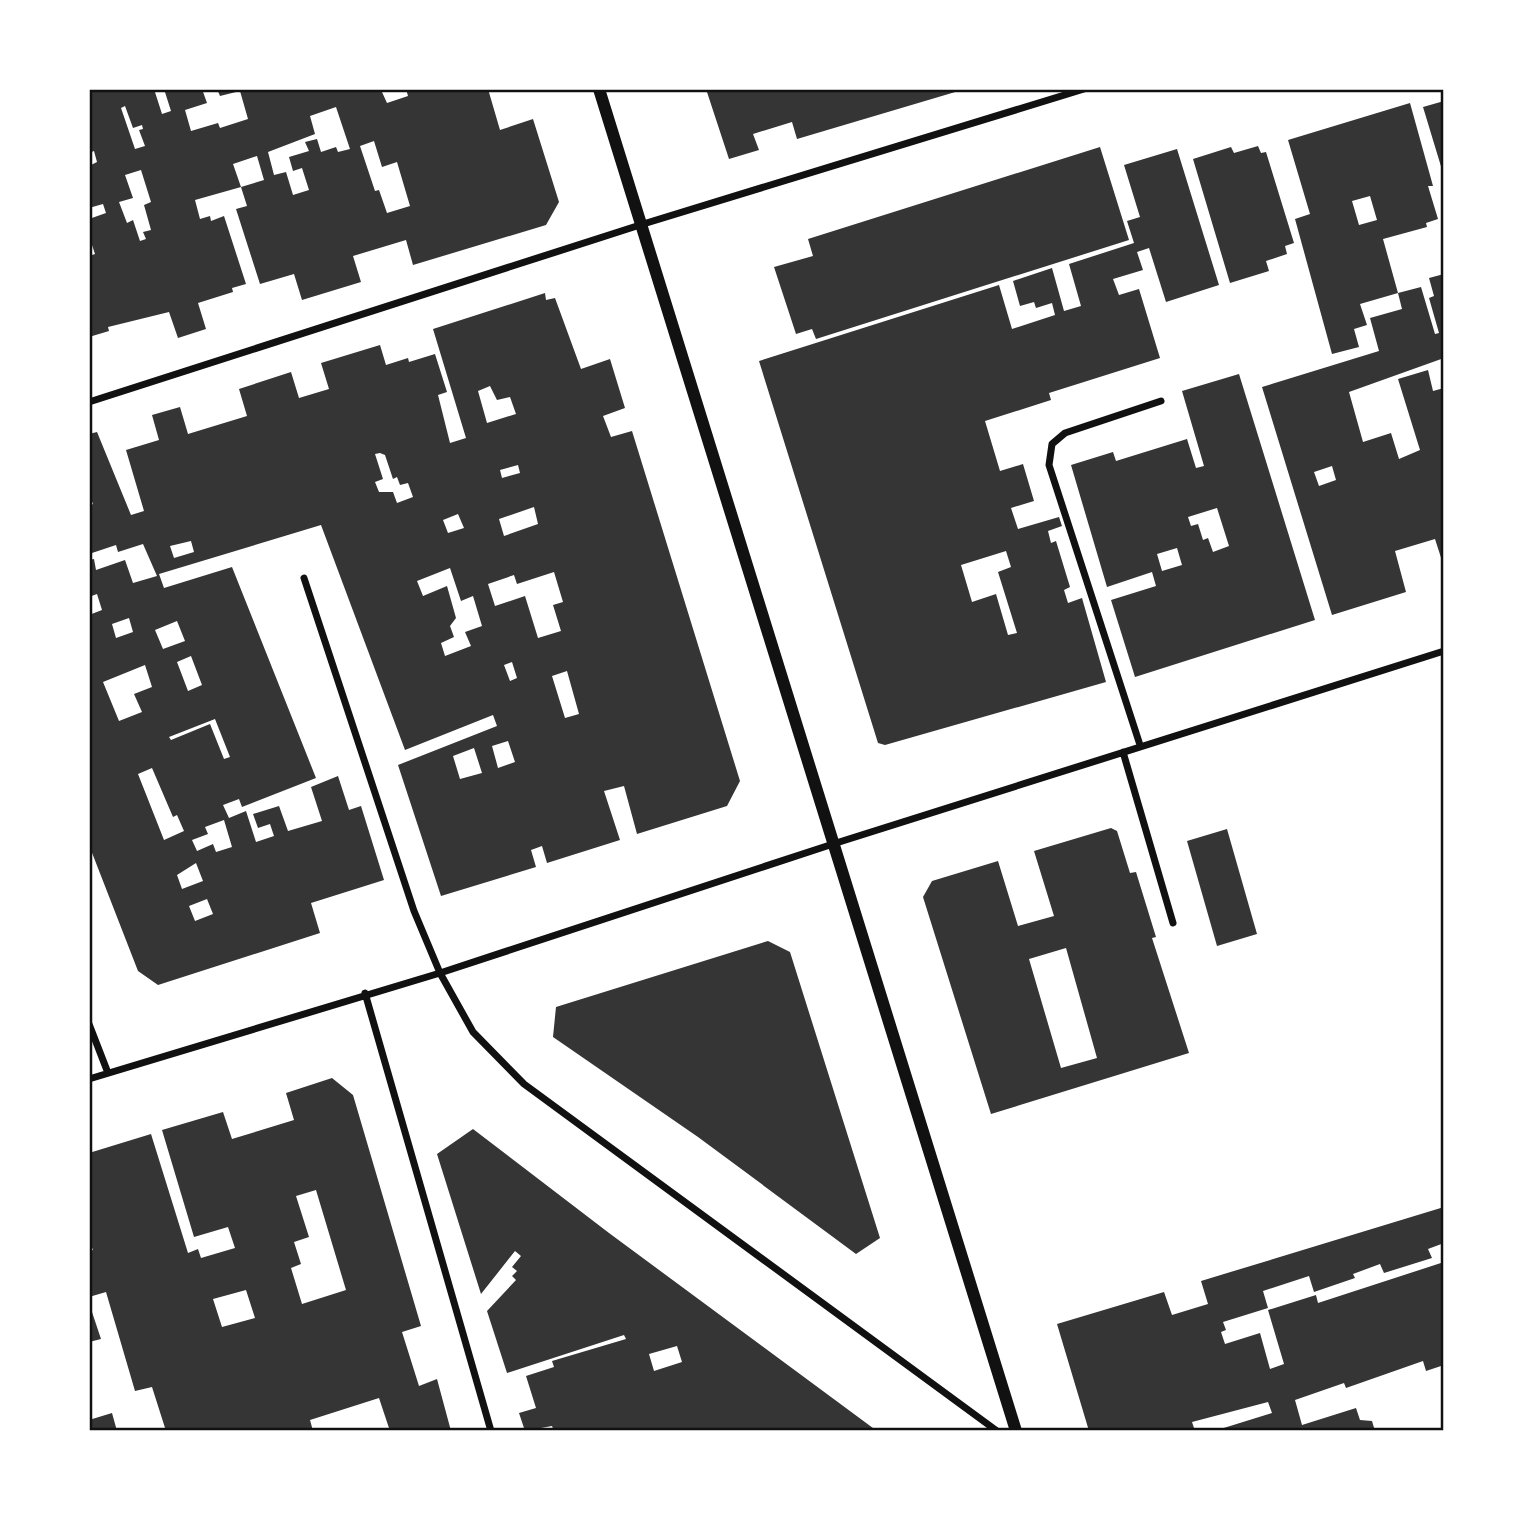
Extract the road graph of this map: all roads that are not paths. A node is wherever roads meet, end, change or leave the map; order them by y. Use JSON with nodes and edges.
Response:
{"nodes":[{"id":1,"x":598,"y":89,"type":"edge"},
{"id":2,"x":1084,"y":89,"type":"edge"},
{"id":3,"x":640,"y":225,"type":"junction"},
{"id":4,"x":1161,"y":401,"type":"dead end"},
{"id":5,"x":89,"y":402,"type":"edge"},
{"id":6,"x":304,"y":578,"type":"dead end"},
{"id":7,"x":1444,"y":651,"type":"edge"},
{"id":8,"x":1140,"y":745,"type":"junction"},
{"id":9,"x":1123,"y":752,"type":"junction"},
{"id":10,"x":833,"y":844,"type":"junction"},
{"id":11,"x":1173,"y":923,"type":"dead end"},
{"id":12,"x":440,"y":973,"type":"junction"},
{"id":13,"x":365,"y":993,"type":"junction"},
{"id":14,"x":89,"y":1024,"type":"edge"},
{"id":15,"x":108,"y":1073,"type":"junction"},
{"id":16,"x":89,"y":1079,"type":"edge"},
{"id":17,"x":491,"y":1431,"type":"edge"},
{"id":18,"x":997,"y":1431,"type":"edge"},
{"id":19,"x":1016,"y":1431,"type":"edge"}],
"edges":[{"from":1,"to":3,"type":"street"},
{"from":2,"to":3,"type":"street"},
{"from":3,"to":5,"type":"street"},
{"from":3,"to":10,"type":"street"},
{"from":4,"to":8,"type":"street"},
{"from":6,"to":12,"type":"street"},
{"from":7,"to":8,"type":"street"},
{"from":8,"to":9,"type":"street"},
{"from":9,"to":10,"type":"street"},
{"from":9,"to":11,"type":"street"},
{"from":10,"to":12,"type":"street"},
{"from":10,"to":19,"type":"street"},
{"from":12,"to":13,"type":"street"},
{"from":12,"to":18,"type":"street"},
{"from":13,"to":15,"type":"street"},
{"from":13,"to":17,"type":"street"},
{"from":14,"to":15,"type":"street"},
{"from":15,"to":16,"type":"street"}]}
